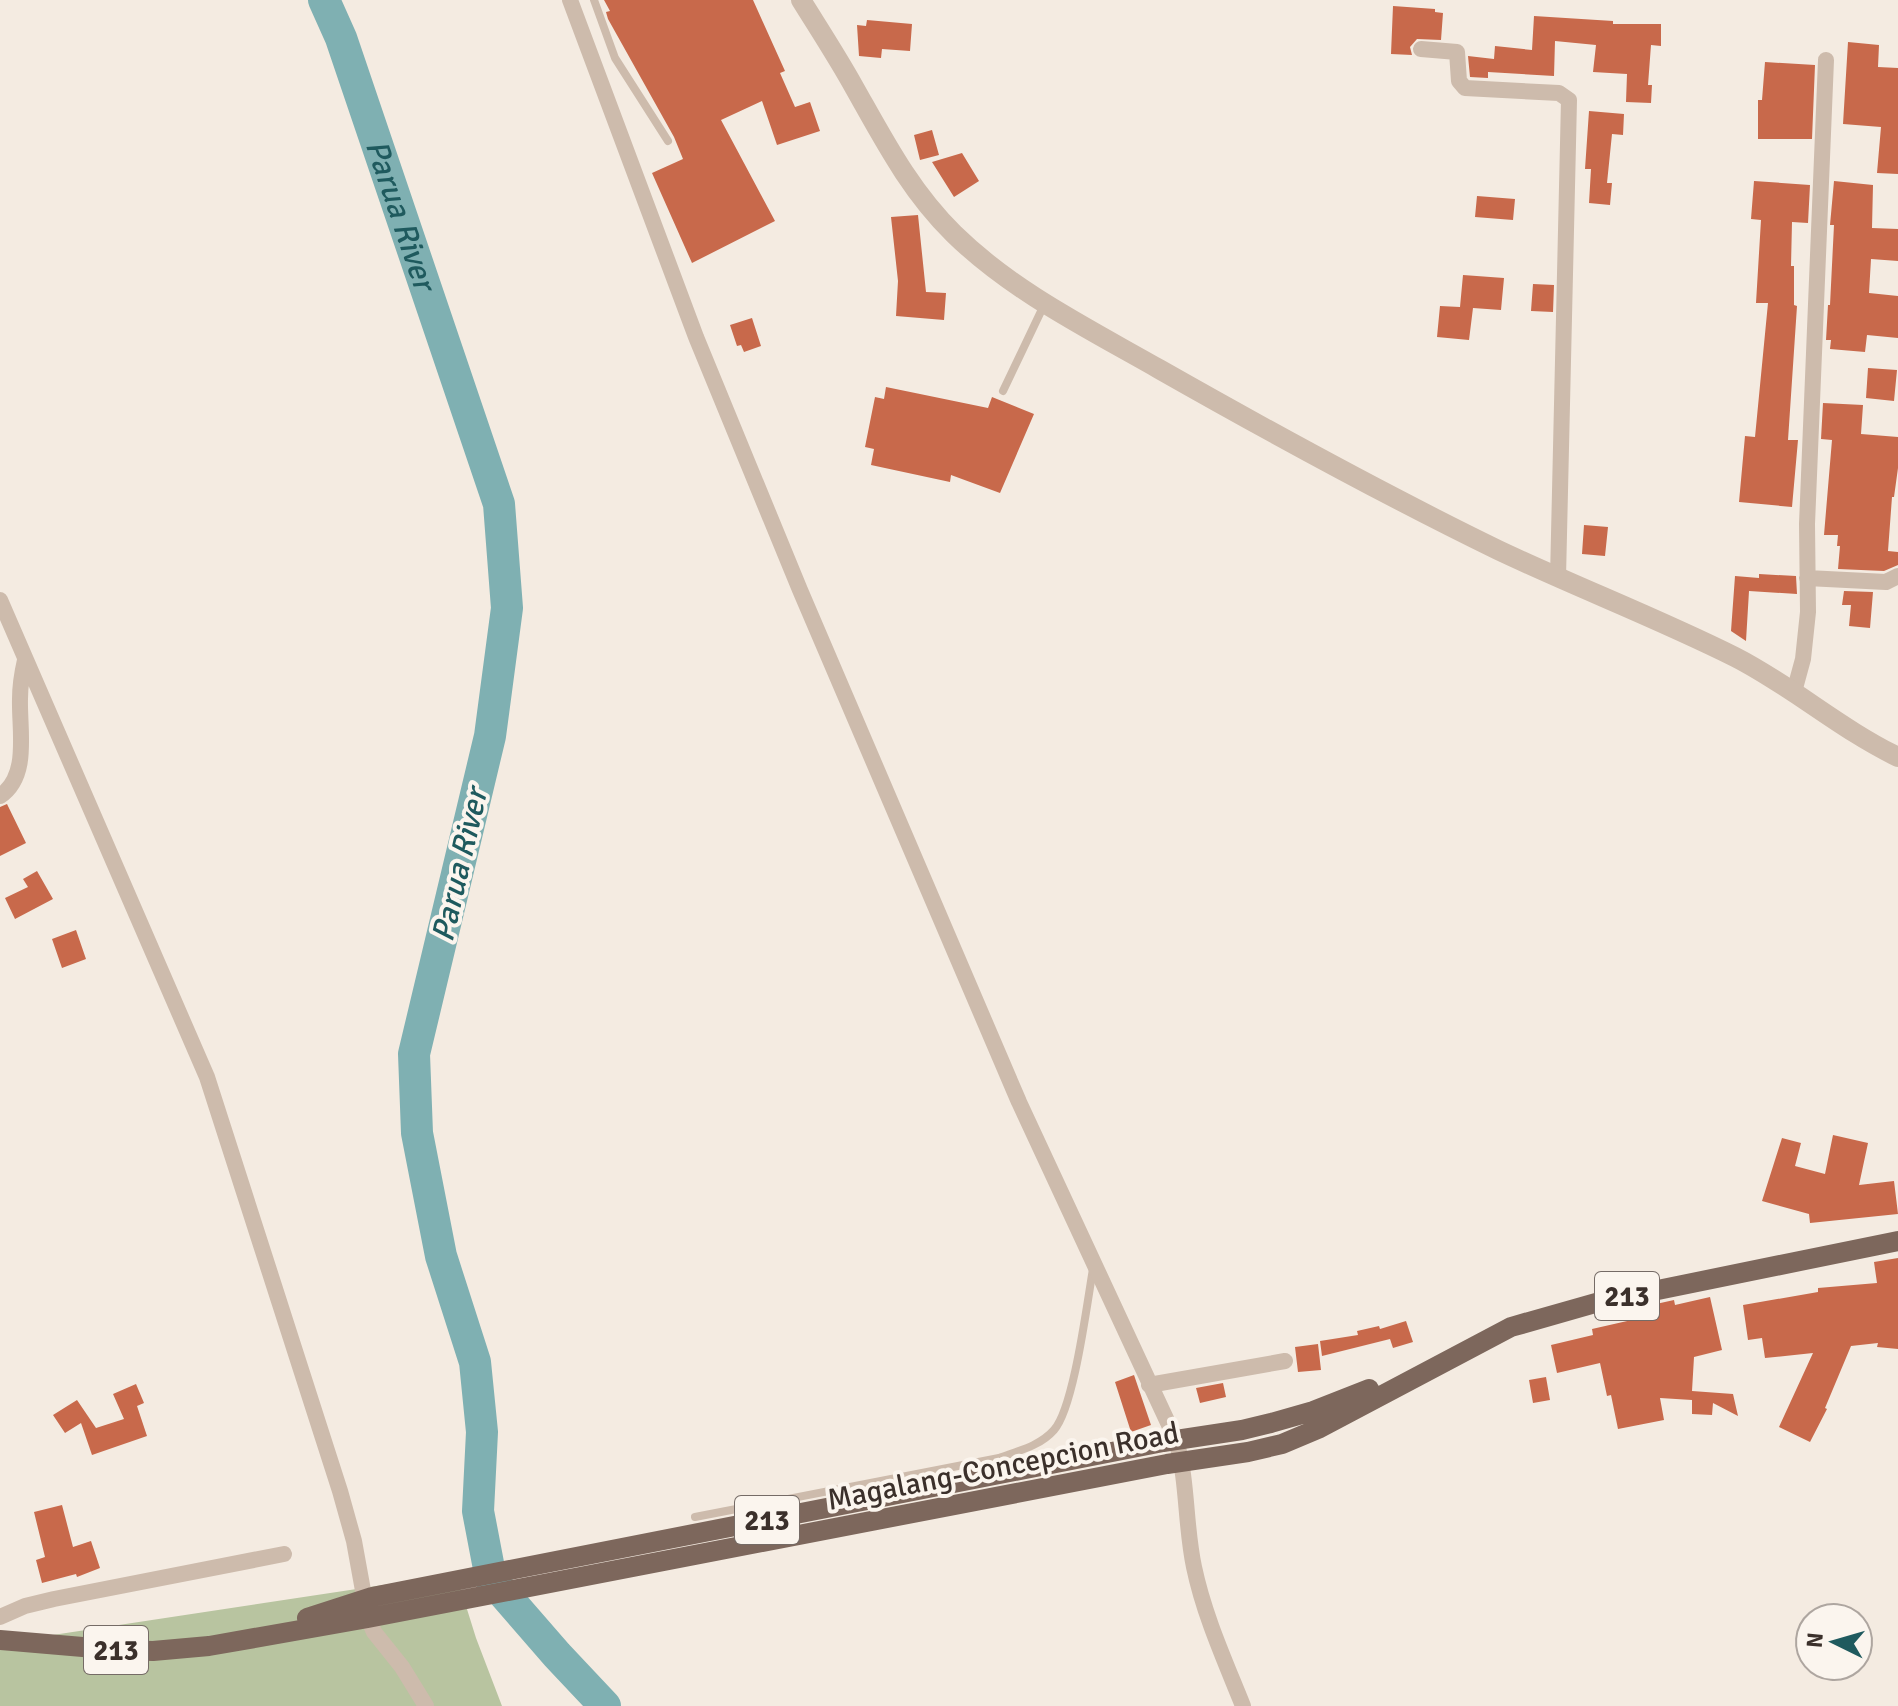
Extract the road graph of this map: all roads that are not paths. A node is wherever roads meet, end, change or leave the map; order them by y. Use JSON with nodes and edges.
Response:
{"nodes":[{"id":1,"x":570,"y":0,"type":"edge"},
{"id":2,"x":594,"y":0,"type":"edge"},
{"id":3,"x":801,"y":0,"type":"edge"},
{"id":4,"x":1421,"y":49,"type":"dead end"},
{"id":5,"x":1826,"y":60,"type":"dead end"},
{"id":6,"x":668,"y":141,"type":"dead end"},
{"id":7,"x":1045,"y":302,"type":"junction"},
{"id":8,"x":1003,"y":391,"type":"dead end"},
{"id":9,"x":1898,"y":576,"type":"edge"},
{"id":10,"x":1558,"y":578,"type":"junction"},
{"id":11,"x":1807,"y":578,"type":"junction"},
{"id":12,"x":0,"y":600,"type":"edge"},
{"id":13,"x":25,"y":660,"type":"junction"},
{"id":14,"x":1794,"y":692,"type":"junction"},
{"id":15,"x":1898,"y":757,"type":"edge"},
{"id":16,"x":0,"y":796,"type":"edge"},
{"id":17,"x":1898,"y":1241,"type":"edge"},
{"id":18,"x":1094,"y":1261,"type":"junction"},
{"id":19,"x":1482,"y":1342,"type":"junction"},
{"id":20,"x":1285,"y":1361,"type":"dead end"},
{"id":21,"x":1149,"y":1385,"type":"junction"},
{"id":22,"x":1169,"y":1441,"type":"junction"},
{"id":23,"x":1174,"y":1463,"type":"junction"},
{"id":24,"x":695,"y":1517,"type":"dead end"},
{"id":25,"x":284,"y":1554,"type":"dead end"},
{"id":26,"x":370,"y":1608,"type":"junction"},
{"id":27,"x":0,"y":1617,"type":"edge"},
{"id":28,"x":0,"y":1640,"type":"edge"},
{"id":29,"x":426,"y":1706,"type":"edge"},
{"id":30,"x":1243,"y":1706,"type":"edge"}],
"edges":[{"from":1,"to":18,"type":"street"},
{"from":2,"to":6,"type":"lane"},
{"from":3,"to":7,"type":"street"},
{"from":4,"to":10,"type":"street"},
{"from":5,"to":11,"type":"street"},
{"from":7,"to":8,"type":"lane"},
{"from":7,"to":10,"type":"street"},
{"from":9,"to":11,"type":"street"},
{"from":10,"to":14,"type":"street"},
{"from":11,"to":14,"type":"street"},
{"from":12,"to":13,"type":"street"},
{"from":13,"to":16,"type":"street"},
{"from":13,"to":26,"type":"street"},
{"from":14,"to":15,"type":"street"},
{"from":17,"to":19,"type":"main road","name":"Magalang-Concepcion Road","number":"213"},
{"from":18,"to":21,"type":"street"},
{"from":18,"to":24,"type":"lane"},
{"from":19,"to":22,"type":"main road","name":"Magalang-Concepcion Road","number":"213"},
{"from":19,"to":23,"type":"main road","name":"Magalang-Concepcion Road","number":"213"},
{"from":20,"to":21,"type":"street"},
{"from":21,"to":22,"type":"street"},
{"from":22,"to":23,"type":"street"},
{"from":22,"to":26,"type":"main road","name":"Magalang-Concepcion Road","number":"213"},
{"from":23,"to":26,"type":"main road","name":"Magalang-Concepcion Road","number":"213"},
{"from":23,"to":30,"type":"street"},
{"from":25,"to":27,"type":"street"},
{"from":26,"to":28,"type":"main road","name":"Magalang-Concepcion Road","number":"213"},
{"from":26,"to":29,"type":"street"}]}
